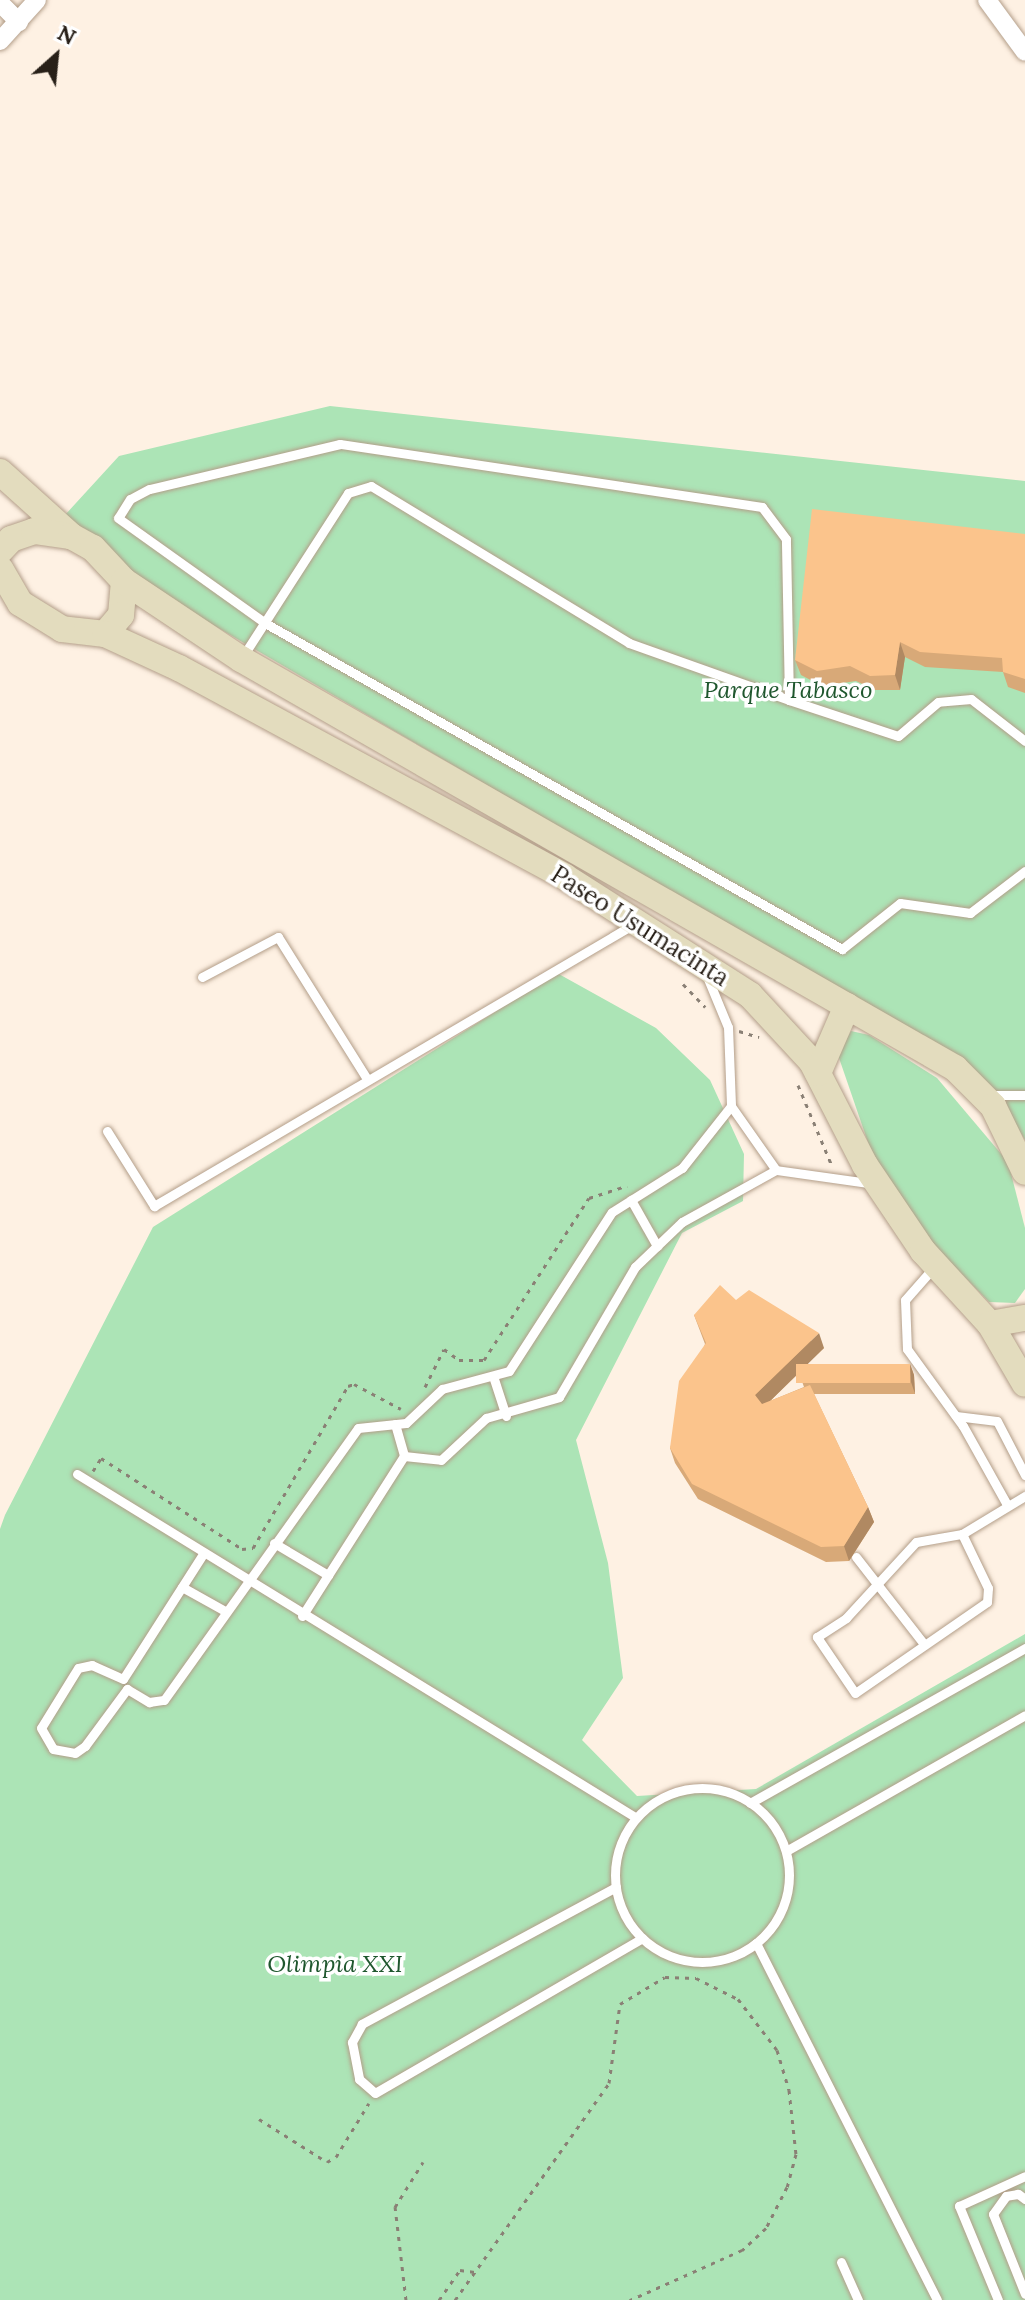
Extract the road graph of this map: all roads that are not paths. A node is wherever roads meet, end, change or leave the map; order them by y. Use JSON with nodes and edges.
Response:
{"nodes":[{"id":1,"x":37,"y":0,"type":"edge"},
{"id":2,"x":987,"y":0,"type":"edge"},
{"id":3,"x":0,"y":3,"type":"edge"},
{"id":4,"x":19,"y":22,"type":"junction"},
{"id":5,"x":0,"y":41,"type":"edge"},
{"id":6,"x":1025,"y":52,"type":"edge"},
{"id":7,"x":0,"y":472,"type":"edge"},
{"id":8,"x":71,"y":536,"type":"junction"},
{"id":9,"x":4,"y":537,"type":"edge"},
{"id":10,"x":0,"y":569,"type":"edge"},
{"id":11,"x":124,"y":581,"type":"junction"},
{"id":12,"x":265,"y":623,"type":"junction"},
{"id":13,"x":105,"y":634,"type":"junction"},
{"id":14,"x":241,"y":659,"type":"junction"},
{"id":15,"x":789,"y":700,"type":"junction"},
{"id":16,"x":1025,"y":741,"type":"edge"},
{"id":17,"x":1025,"y":871,"type":"edge"},
{"id":18,"x":636,"y":922,"type":"junction"},
{"id":19,"x":701,"y":963,"type":"junction"},
{"id":20,"x":202,"y":977,"type":"dead end"},
{"id":21,"x":847,"y":1006,"type":"junction"},
{"id":22,"x":807,"y":1076,"type":"junction"},
{"id":23,"x":367,"y":1079,"type":"junction"},
{"id":24,"x":982,"y":1095,"type":"junction"},
{"id":25,"x":1025,"y":1095,"type":"edge"},
{"id":26,"x":731,"y":1106,"type":"junction"},
{"id":27,"x":107,"y":1131,"type":"dead end"},
{"id":28,"x":776,"y":1170,"type":"junction"},
{"id":29,"x":1025,"y":1172,"type":"edge"},
{"id":30,"x":878,"y":1184,"type":"junction"},
{"id":31,"x":631,"y":1200,"type":"junction"},
{"id":32,"x":657,"y":1246,"type":"junction"},
{"id":33,"x":936,"y":1264,"type":"junction"},
{"id":34,"x":1025,"y":1318,"type":"edge"},
{"id":35,"x":990,"y":1324,"type":"junction"},
{"id":36,"x":493,"y":1376,"type":"junction"},
{"id":37,"x":1025,"y":1384,"type":"edge"},
{"id":38,"x":506,"y":1416,"type":"junction"},
{"id":39,"x":956,"y":1416,"type":"junction"},
{"id":40,"x":395,"y":1424,"type":"junction"},
{"id":41,"x":404,"y":1456,"type":"junction"},
{"id":42,"x":1025,"y":1475,"type":"edge"},
{"id":43,"x":82,"y":1476,"type":"road end"},
{"id":44,"x":1025,"y":1496,"type":"edge"},
{"id":45,"x":1006,"y":1503,"type":"junction"},
{"id":46,"x":962,"y":1534,"type":"junction"},
{"id":47,"x":274,"y":1543,"type":"junction"},
{"id":48,"x":203,"y":1554,"type":"junction"},
{"id":49,"x":856,"y":1557,"type":"dead end"},
{"id":50,"x":328,"y":1575,"type":"junction"},
{"id":51,"x":246,"y":1581,"type":"junction"},
{"id":52,"x":182,"y":1587,"type":"junction"},
{"id":53,"x":877,"y":1587,"type":"junction"},
{"id":54,"x":225,"y":1611,"type":"junction"},
{"id":55,"x":302,"y":1616,"type":"junction"},
{"id":56,"x":924,"y":1644,"type":"junction"},
{"id":57,"x":1025,"y":1648,"type":"edge"},
{"id":58,"x":123,"y":1679,"type":"junction"},
{"id":59,"x":127,"y":1689,"type":"junction"},
{"id":60,"x":1025,"y":1715,"type":"edge"},
{"id":61,"x":750,"y":1803,"type":"junction"},
{"id":62,"x":635,"y":1817,"type":"junction"},
{"id":63,"x":786,"y":1851,"type":"junction"},
{"id":64,"x":616,"y":1887,"type":"junction"},
{"id":65,"x":642,"y":1938,"type":"junction"},
{"id":66,"x":756,"y":1943,"type":"junction"},
{"id":67,"x":1025,"y":2176,"type":"edge"},
{"id":68,"x":1025,"y":2199,"type":"edge"},
{"id":69,"x":841,"y":2262,"type":"dead end"},
{"id":70,"x":1025,"y":2294,"type":"edge"},
{"id":71,"x":858,"y":2300,"type":"edge"},
{"id":72,"x":937,"y":2300,"type":"edge"},
{"id":73,"x":998,"y":2300,"type":"edge"}],
"edges":[{"from":1,"to":4,"type":"street"},
{"from":2,"to":6,"type":"street"},
{"from":3,"to":4,"type":"street"},
{"from":4,"to":5,"type":"street"},
{"from":7,"to":8,"type":"main road","name":"Paseo Usumacinta"},
{"from":8,"to":9,"type":"main road"},
{"from":8,"to":11,"type":"main road","name":"Paseo Usumacinta"},
{"from":10,"to":13,"type":"main road","name":"Paseo Usumacinta"},
{"from":11,"to":13,"type":"main road"},
{"from":11,"to":14,"type":"main road","name":"Paseo Usumacinta"},
{"from":12,"to":14,"type":"lane"},
{"from":12,"to":15,"type":"lane"},
{"from":12,"to":15,"type":"lane"},
{"from":12,"to":17,"type":"lane"},
{"from":13,"to":18,"type":"main road","name":"Paseo Usumacinta"},
{"from":14,"to":21,"type":"main road","name":"Paseo Usumacinta"},
{"from":15,"to":16,"type":"lane"},
{"from":18,"to":19,"type":"main road","name":"Paseo Usumacinta"},
{"from":18,"to":23,"type":"lane"},
{"from":19,"to":22,"type":"main road","name":"Paseo Usumacinta"},
{"from":19,"to":26,"type":"lane"},
{"from":20,"to":23,"type":"lane"},
{"from":21,"to":22,"type":"main road"},
{"from":21,"to":24,"type":"main road","name":"Paseo Usumacinta"},
{"from":22,"to":30,"type":"main road","name":"Paseo Usumacinta"},
{"from":23,"to":27,"type":"lane"},
{"from":24,"to":25,"type":"lane"},
{"from":24,"to":29,"type":"main road","name":"Paseo Usumacinta"},
{"from":26,"to":28,"type":"lane"},
{"from":26,"to":31,"type":"lane"},
{"from":28,"to":30,"type":"lane"},
{"from":28,"to":32,"type":"lane"},
{"from":30,"to":33,"type":"main road","name":"Paseo Usumacinta"},
{"from":31,"to":32,"type":"lane"},
{"from":31,"to":36,"type":"lane"},
{"from":32,"to":38,"type":"lane"},
{"from":33,"to":35,"type":"main road","name":"Paseo Usumacinta"},
{"from":33,"to":39,"type":"lane"},
{"from":34,"to":35,"type":"main road"},
{"from":35,"to":37,"type":"main road","name":"Paseo Usumacinta"},
{"from":36,"to":38,"type":"lane"},
{"from":36,"to":40,"type":"lane"},
{"from":38,"to":41,"type":"lane"},
{"from":39,"to":42,"type":"lane"},
{"from":39,"to":45,"type":"lane"},
{"from":40,"to":41,"type":"lane"},
{"from":40,"to":47,"type":"lane"},
{"from":41,"to":50,"type":"lane"},
{"from":43,"to":48,"type":"lane"},
{"from":44,"to":45,"type":"lane"},
{"from":45,"to":46,"type":"lane"},
{"from":46,"to":53,"type":"lane"},
{"from":46,"to":56,"type":"lane"},
{"from":47,"to":50,"type":"lane"},
{"from":47,"to":51,"type":"lane"},
{"from":48,"to":51,"type":"lane"},
{"from":48,"to":52,"type":"lane"},
{"from":49,"to":53,"type":"lane"},
{"from":50,"to":55,"type":"lane"},
{"from":51,"to":54,"type":"lane"},
{"from":51,"to":55,"type":"lane"},
{"from":52,"to":54,"type":"lane"},
{"from":52,"to":58,"type":"lane"},
{"from":53,"to":56,"type":"lane"},
{"from":53,"to":56,"type":"lane"},
{"from":54,"to":59,"type":"lane"},
{"from":55,"to":62,"type":"lane"},
{"from":57,"to":61,"type":"lane"},
{"from":58,"to":59,"type":"lane"},
{"from":58,"to":59,"type":"lane"},
{"from":60,"to":63,"type":"lane"},
{"from":61,"to":62,"type":"lane"},
{"from":61,"to":63,"type":"lane"},
{"from":62,"to":64,"type":"lane"},
{"from":63,"to":66,"type":"lane"},
{"from":64,"to":65,"type":"lane"},
{"from":64,"to":65,"type":"lane"},
{"from":65,"to":66,"type":"lane"},
{"from":66,"to":72,"type":"lane"},
{"from":67,"to":73,"type":"lane"},
{"from":68,"to":70,"type":"lane"},
{"from":69,"to":71,"type":"lane"}]}
